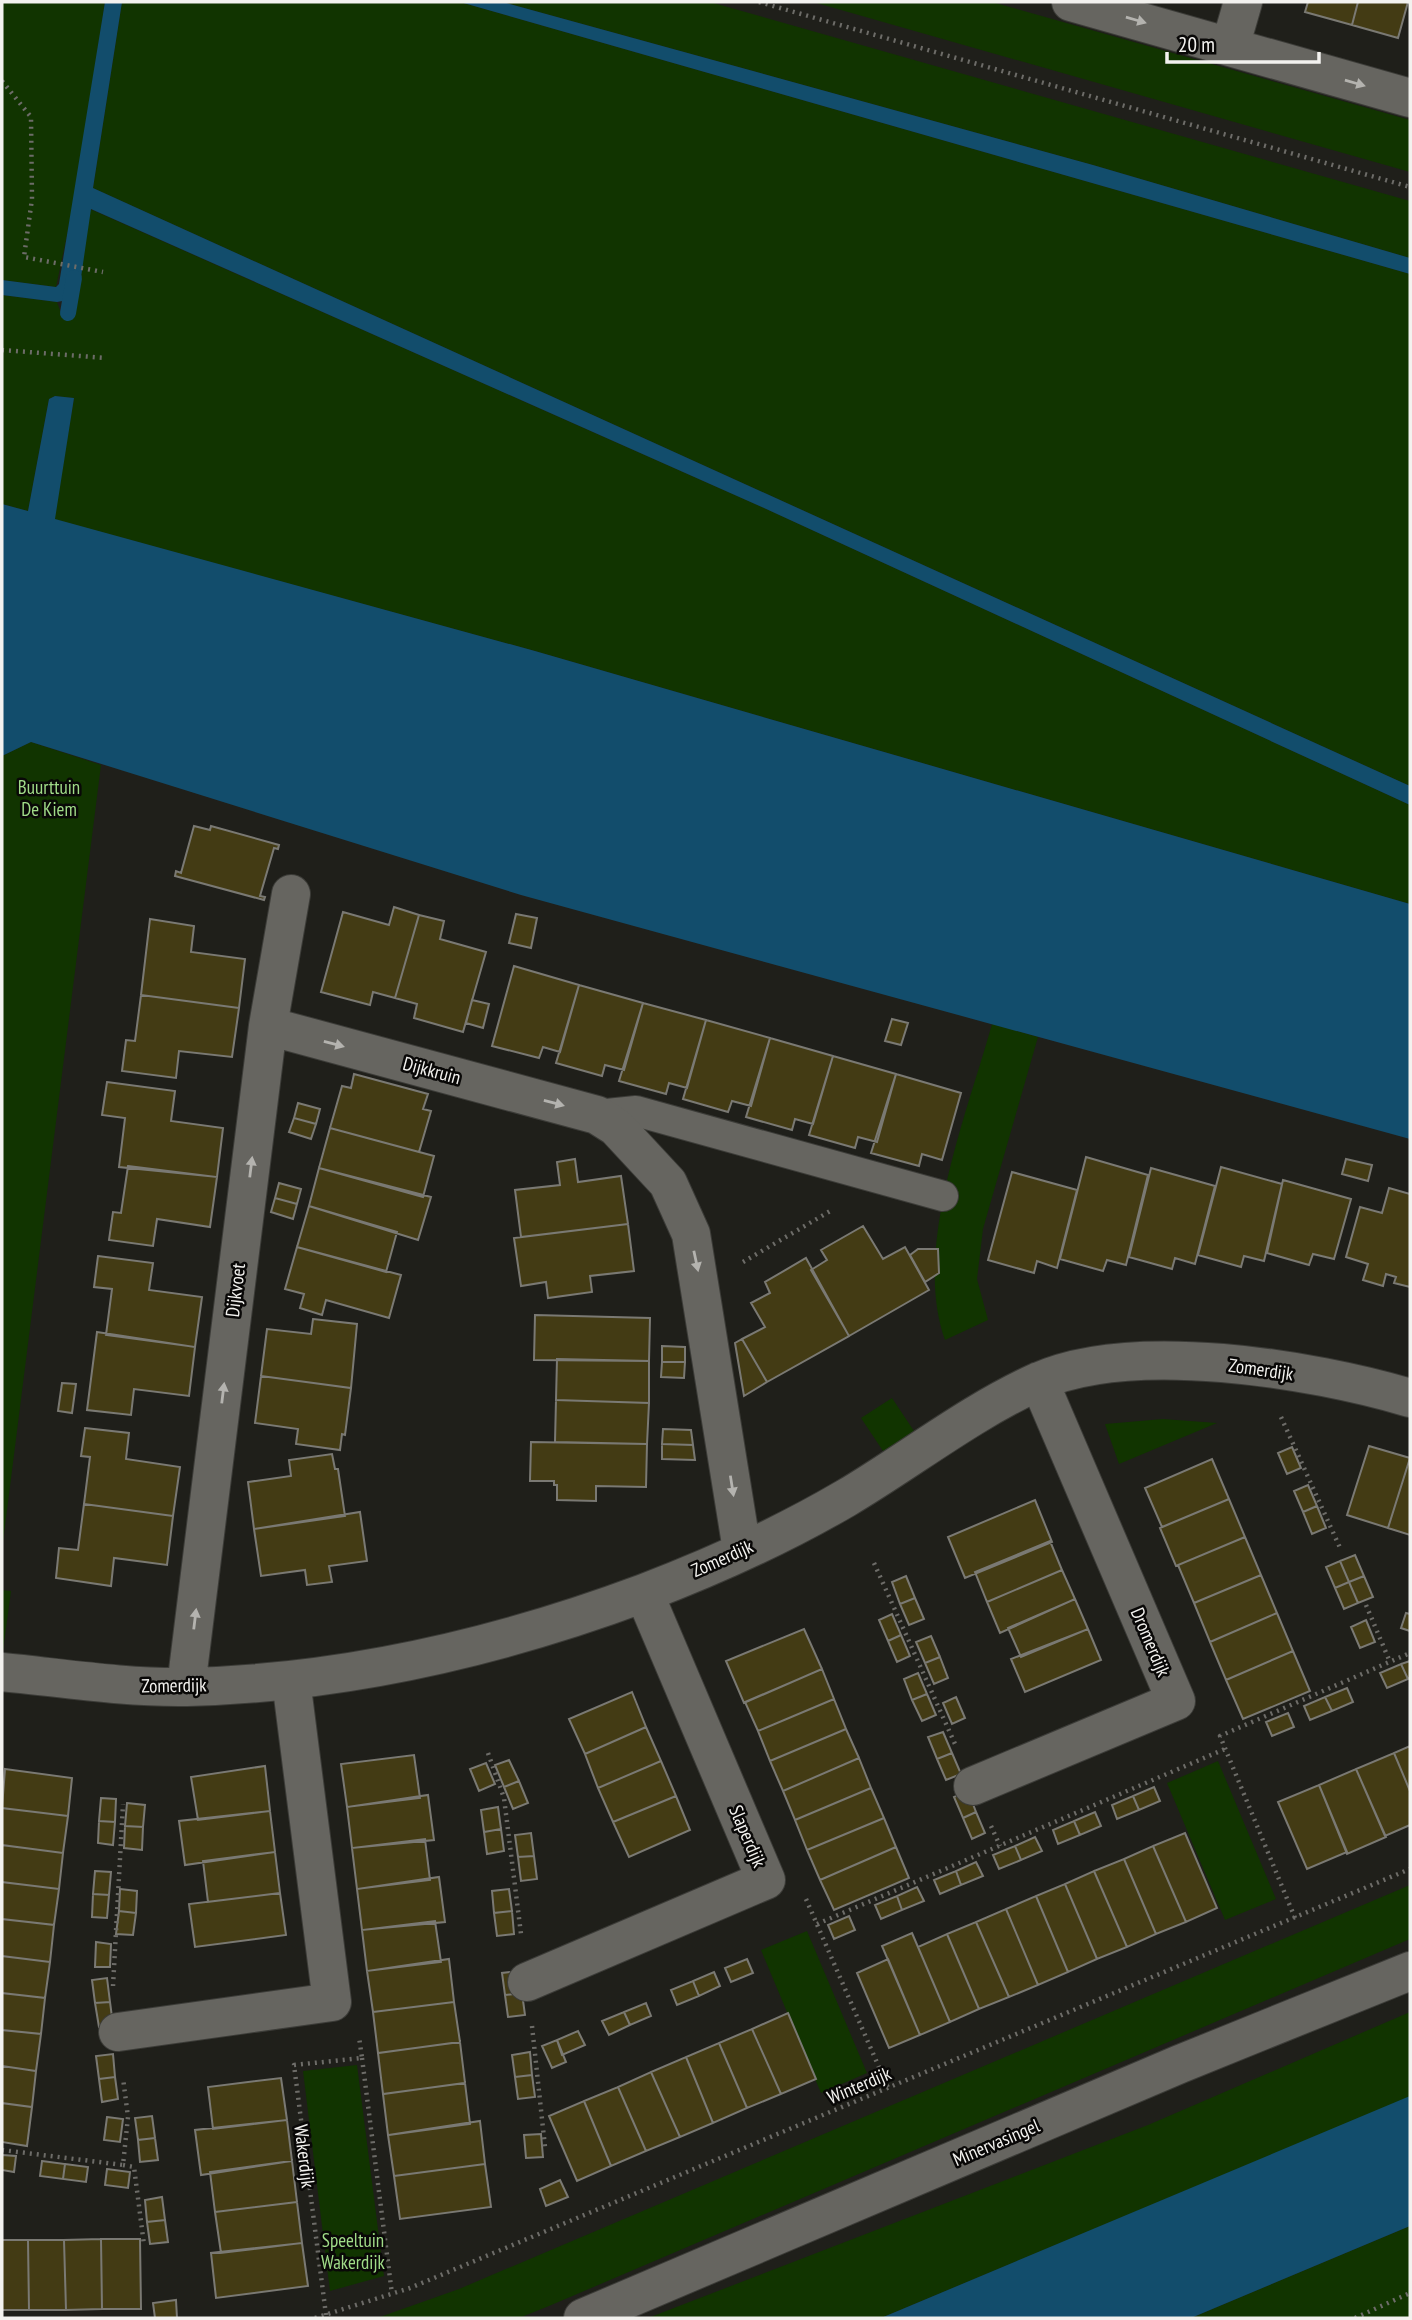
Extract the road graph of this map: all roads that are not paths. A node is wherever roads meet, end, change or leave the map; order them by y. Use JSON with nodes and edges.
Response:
{"nodes":[{"id":1,"x":1071,"y":2,"type":"edge"},
{"id":2,"x":1243,"y":2,"type":"edge"},
{"id":3,"x":1230,"y":47,"type":"junction"},
{"id":4,"x":1410,"y":98,"type":"edge"},
{"id":5,"x":291,"y":894,"type":"dead end"},
{"id":6,"x":268,"y":1026,"type":"junction"},
{"id":7,"x":597,"y":1115,"type":"junction"},
{"id":8,"x":943,"y":1196,"type":"dead end"},
{"id":9,"x":1039,"y":1381,"type":"junction"},
{"id":10,"x":1410,"y":1398,"type":"edge"},
{"id":11,"x":742,"y":1550,"type":"junction"},
{"id":12,"x":643,"y":1593,"type":"junction"},
{"id":13,"x":2,"y":1672,"type":"edge"},
{"id":14,"x":291,"y":1680,"type":"junction"},
{"id":15,"x":186,"y":1687,"type":"junction"},
{"id":16,"x":973,"y":1786,"type":"road end"},
{"id":17,"x":1410,"y":1971,"type":"edge"},
{"id":18,"x":527,"y":1982,"type":"dead end"},
{"id":19,"x":118,"y":2032,"type":"road end"},
{"id":20,"x":583,"y":2318,"type":"edge"}],
"edges":[{"from":1,"to":3,"type":"street","one_way":true},
{"from":2,"to":3,"type":"street"},
{"from":3,"to":4,"type":"street","one_way":true},
{"from":5,"to":6,"type":"street","name":"Dijkvoet"},
{"from":6,"to":7,"type":"street","name":"Dijkkruin","one_way":true},
{"from":15,"to":6,"type":"street","name":"Dijkvoet","one_way":true},
{"from":7,"to":8,"type":"street","name":"Dijkkruin"},
{"from":7,"to":11,"type":"street","name":"Dijkkruin","one_way":true},
{"from":9,"to":10,"type":"street","name":"Zomerdijk"},
{"from":9,"to":11,"type":"street","name":"Zomerdijk"},
{"from":9,"to":16,"type":"street","name":"Dromerdijk"},
{"from":11,"to":12,"type":"street","name":"Zomerdijk"},
{"from":12,"to":14,"type":"street","name":"Zomerdijk"},
{"from":12,"to":18,"type":"street","name":"Slaperdijk"},
{"from":13,"to":15,"type":"street","name":"Zomerdijk"},
{"from":14,"to":15,"type":"street","name":"Zomerdijk"},
{"from":14,"to":19,"type":"street"},
{"from":17,"to":20,"type":"street","name":"Minervasingel"}]}
